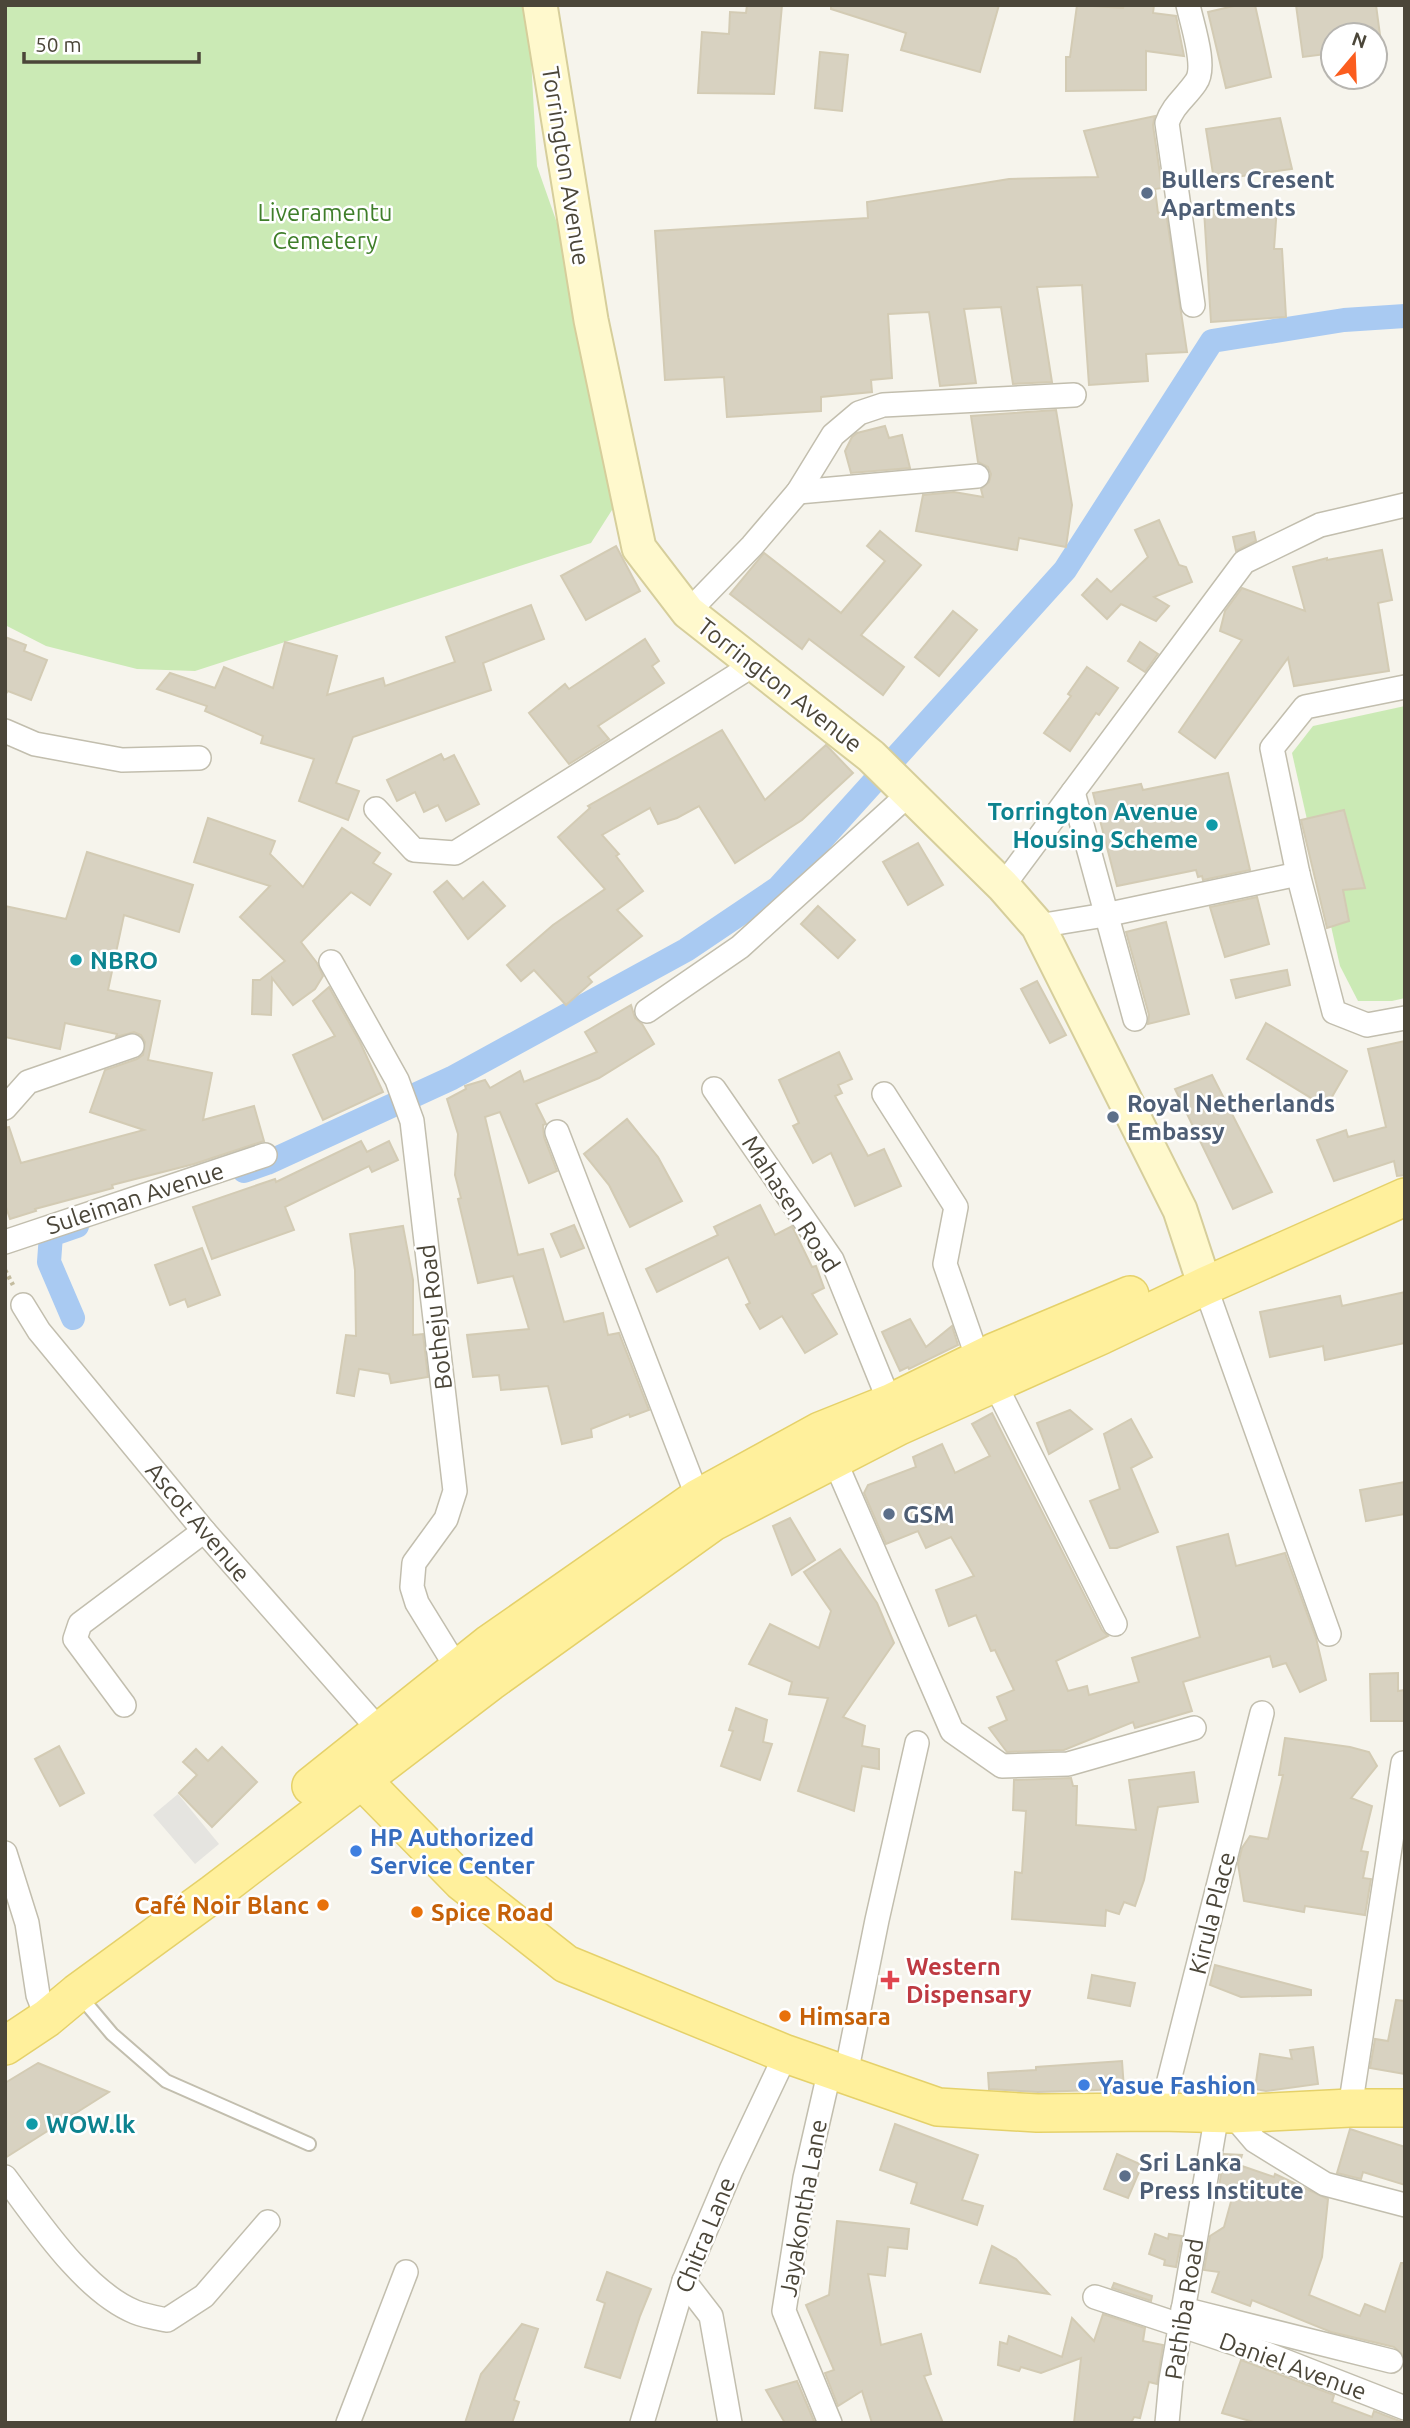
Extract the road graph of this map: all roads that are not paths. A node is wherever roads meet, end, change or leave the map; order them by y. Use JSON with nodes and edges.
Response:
{"nodes":[{"id":1,"x":540,"y":5,"type":"edge"},
{"id":2,"x":1188,"y":5,"type":"edge"},
{"id":3,"x":1193,"y":305,"type":"dead end"},
{"id":4,"x":1074,"y":395,"type":"dead end"},
{"id":5,"x":976,"y":476,"type":"dead end"},
{"id":6,"x":798,"y":492,"type":"junction"},
{"id":7,"x":1405,"y":505,"type":"edge"},
{"id":8,"x":688,"y":612,"type":"junction"},
{"id":9,"x":753,"y":665,"type":"junction"},
{"id":10,"x":1405,"y":687,"type":"edge"},
{"id":11,"x":5,"y":731,"type":"edge"},
{"id":12,"x":199,"y":758,"type":"dead end"},
{"id":13,"x":1073,"y":792,"type":"junction"},
{"id":14,"x":910,"y":793,"type":"junction"},
{"id":15,"x":376,"y":809,"type":"dead end"},
{"id":16,"x":1297,"y":874,"type":"junction"},
{"id":17,"x":1003,"y":886,"type":"junction"},
{"id":18,"x":1105,"y":915,"type":"junction"},
{"id":19,"x":1038,"y":926,"type":"junction"},
{"id":20,"x":331,"y":962,"type":"dead end"},
{"id":21,"x":647,"y":1011,"type":"dead end"},
{"id":22,"x":1405,"y":1018,"type":"edge"},
{"id":23,"x":1135,"y":1019,"type":"dead end"},
{"id":24,"x":132,"y":1046,"type":"dead end"},
{"id":25,"x":715,"y":1088,"type":"dead end"},
{"id":26,"x":884,"y":1094,"type":"dead end"},
{"id":27,"x":5,"y":1108,"type":"edge"},
{"id":28,"x":557,"y":1132,"type":"dead end"},
{"id":29,"x":265,"y":1155,"type":"dead end"},
{"id":30,"x":1405,"y":1173,"type":"edge"},
{"id":31,"x":1405,"y":1198,"type":"edge"},
{"id":32,"x":5,"y":1242,"type":"edge"},
{"id":33,"x":1201,"y":1275,"type":"junction"},
{"id":34,"x":23,"y":1305,"type":"dead end"},
{"id":35,"x":986,"y":1372,"type":"junction"},
{"id":36,"x":890,"y":1403,"type":"junction"},
{"id":37,"x":834,"y":1459,"type":"junction"},
{"id":38,"x":698,"y":1498,"type":"junction"},
{"id":39,"x":204,"y":1531,"type":"junction"},
{"id":40,"x":1115,"y":1625,"type":"dead end"},
{"id":41,"x":1329,"y":1634,"type":"dead end"},
{"id":42,"x":457,"y":1668,"type":"junction"},
{"id":43,"x":124,"y":1705,"type":"dead end"},
{"id":44,"x":1262,"y":1713,"type":"dead end"},
{"id":45,"x":1194,"y":1728,"type":"dead end"},
{"id":46,"x":381,"y":1732,"type":"junction"},
{"id":47,"x":917,"y":1743,"type":"dead end"},
{"id":48,"x":1403,"y":1763,"type":"dead end"},
{"id":49,"x":353,"y":1769,"type":"junction"},
{"id":50,"x":5,"y":1853,"type":"edge"},
{"id":51,"x":77,"y":1993,"type":"junction"},
{"id":52,"x":43,"y":2007,"type":"junction"},
{"id":53,"x":5,"y":2016,"type":"edge"},
{"id":54,"x":5,"y":2046,"type":"edge"},
{"id":55,"x":786,"y":2054,"type":"junction"},
{"id":56,"x":838,"y":2072,"type":"junction"},
{"id":57,"x":1350,"y":2108,"type":"junction"},
{"id":58,"x":1405,"y":2108,"type":"edge"},
{"id":59,"x":1161,"y":2112,"type":"junction"},
{"id":60,"x":1225,"y":2114,"type":"junction"},
{"id":61,"x":309,"y":2144,"type":"dead end"},
{"id":62,"x":5,"y":2177,"type":"edge"},
{"id":63,"x":1405,"y":2206,"type":"edge"},
{"id":64,"x":268,"y":2222,"type":"dead end"},
{"id":65,"x":406,"y":2272,"type":"dead end"},
{"id":66,"x":684,"y":2281,"type":"junction"},
{"id":67,"x":1095,"y":2297,"type":"dead end"},
{"id":68,"x":1181,"y":2318,"type":"junction"},
{"id":69,"x":1391,"y":2361,"type":"dead end"},
{"id":70,"x":1405,"y":2408,"type":"edge"},
{"id":71,"x":348,"y":2423,"type":"edge"},
{"id":72,"x":642,"y":2423,"type":"edge"},
{"id":73,"x":730,"y":2423,"type":"edge"},
{"id":74,"x":830,"y":2423,"type":"edge"},
{"id":75,"x":1167,"y":2423,"type":"edge"}],
"edges":[{"from":1,"to":8,"type":"main road","name":"Torrington Avenue"},
{"from":2,"to":3,"type":"street"},
{"from":4,"to":6,"type":"street"},
{"from":5,"to":6,"type":"street"},
{"from":6,"to":8,"type":"street"},
{"from":7,"to":13,"type":"street"},
{"from":8,"to":9,"type":"main road","name":"Torrington Avenue"},
{"from":9,"to":14,"type":"main road","name":"Torrington Avenue"},
{"from":9,"to":15,"type":"street"},
{"from":10,"to":16,"type":"street"},
{"from":11,"to":12,"type":"street"},
{"from":13,"to":17,"type":"street"},
{"from":13,"to":18,"type":"street"},
{"from":14,"to":17,"type":"main road","name":"Torrington Avenue"},
{"from":14,"to":21,"type":"street"},
{"from":16,"to":18,"type":"street"},
{"from":16,"to":22,"type":"street"},
{"from":17,"to":19,"type":"main road","name":"Torrington Avenue"},
{"from":18,"to":19,"type":"street"},
{"from":18,"to":23,"type":"street"},
{"from":19,"to":33,"type":"main road","name":"Torrington Avenue"},
{"from":20,"to":42,"type":"street","name":"Botheju Road"},
{"from":24,"to":27,"type":"street"},
{"from":25,"to":36,"type":"street","name":"Mahasen Road"},
{"from":26,"to":35,"type":"street"},
{"from":28,"to":38,"type":"street"},
{"from":29,"to":32,"type":"street","name":"Suleiman Avenue"},
{"from":30,"to":33,"type":"main road"},
{"from":31,"to":33,"type":"main road"},
{"from":33,"to":35,"type":"main road"},
{"from":33,"to":41,"type":"street"},
{"from":34,"to":39,"type":"street","name":"Ascot Avenue"},
{"from":35,"to":36,"type":"main road"},
{"from":35,"to":37,"type":"main road"},
{"from":35,"to":40,"type":"street"},
{"from":36,"to":38,"type":"main road"},
{"from":37,"to":45,"type":"street"},
{"from":37,"to":49,"type":"main road"},
{"from":38,"to":42,"type":"main road"},
{"from":39,"to":43,"type":"street"},
{"from":39,"to":46,"type":"street","name":"Ascot Avenue"},
{"from":42,"to":46,"type":"main road"},
{"from":44,"to":59,"type":"street","name":"Kirula Place"},
{"from":46,"to":49,"type":"main road"},
{"from":47,"to":56,"type":"street","name":"Jayakontha Lane"},
{"from":48,"to":57,"type":"street"},
{"from":49,"to":51,"type":"main road"},
{"from":49,"to":52,"type":"main road"},
{"from":49,"to":55,"type":"main road"},
{"from":50,"to":52,"type":"street"},
{"from":51,"to":52,"type":"main road"},
{"from":51,"to":61,"type":"lane"},
{"from":52,"to":53,"type":"main road"},
{"from":52,"to":54,"type":"main road"},
{"from":55,"to":56,"type":"main road"},
{"from":55,"to":66,"type":"street","name":"Chitra Lane"},
{"from":56,"to":59,"type":"main road"},
{"from":56,"to":74,"type":"street","name":"Jayakontha Lane"},
{"from":57,"to":58,"type":"main road"},
{"from":57,"to":60,"type":"main road"},
{"from":59,"to":60,"type":"main road"},
{"from":60,"to":63,"type":"street"},
{"from":60,"to":68,"type":"street","name":"Pathiba Road"},
{"from":62,"to":64,"type":"street"},
{"from":65,"to":71,"type":"street"},
{"from":66,"to":72,"type":"street","name":"Chitra Lane"},
{"from":66,"to":73,"type":"street"},
{"from":67,"to":68,"type":"street"},
{"from":68,"to":69,"type":"street"},
{"from":68,"to":70,"type":"street","name":"Daniel Avenue"},
{"from":68,"to":75,"type":"street","name":"Pathiba Road"}]}
